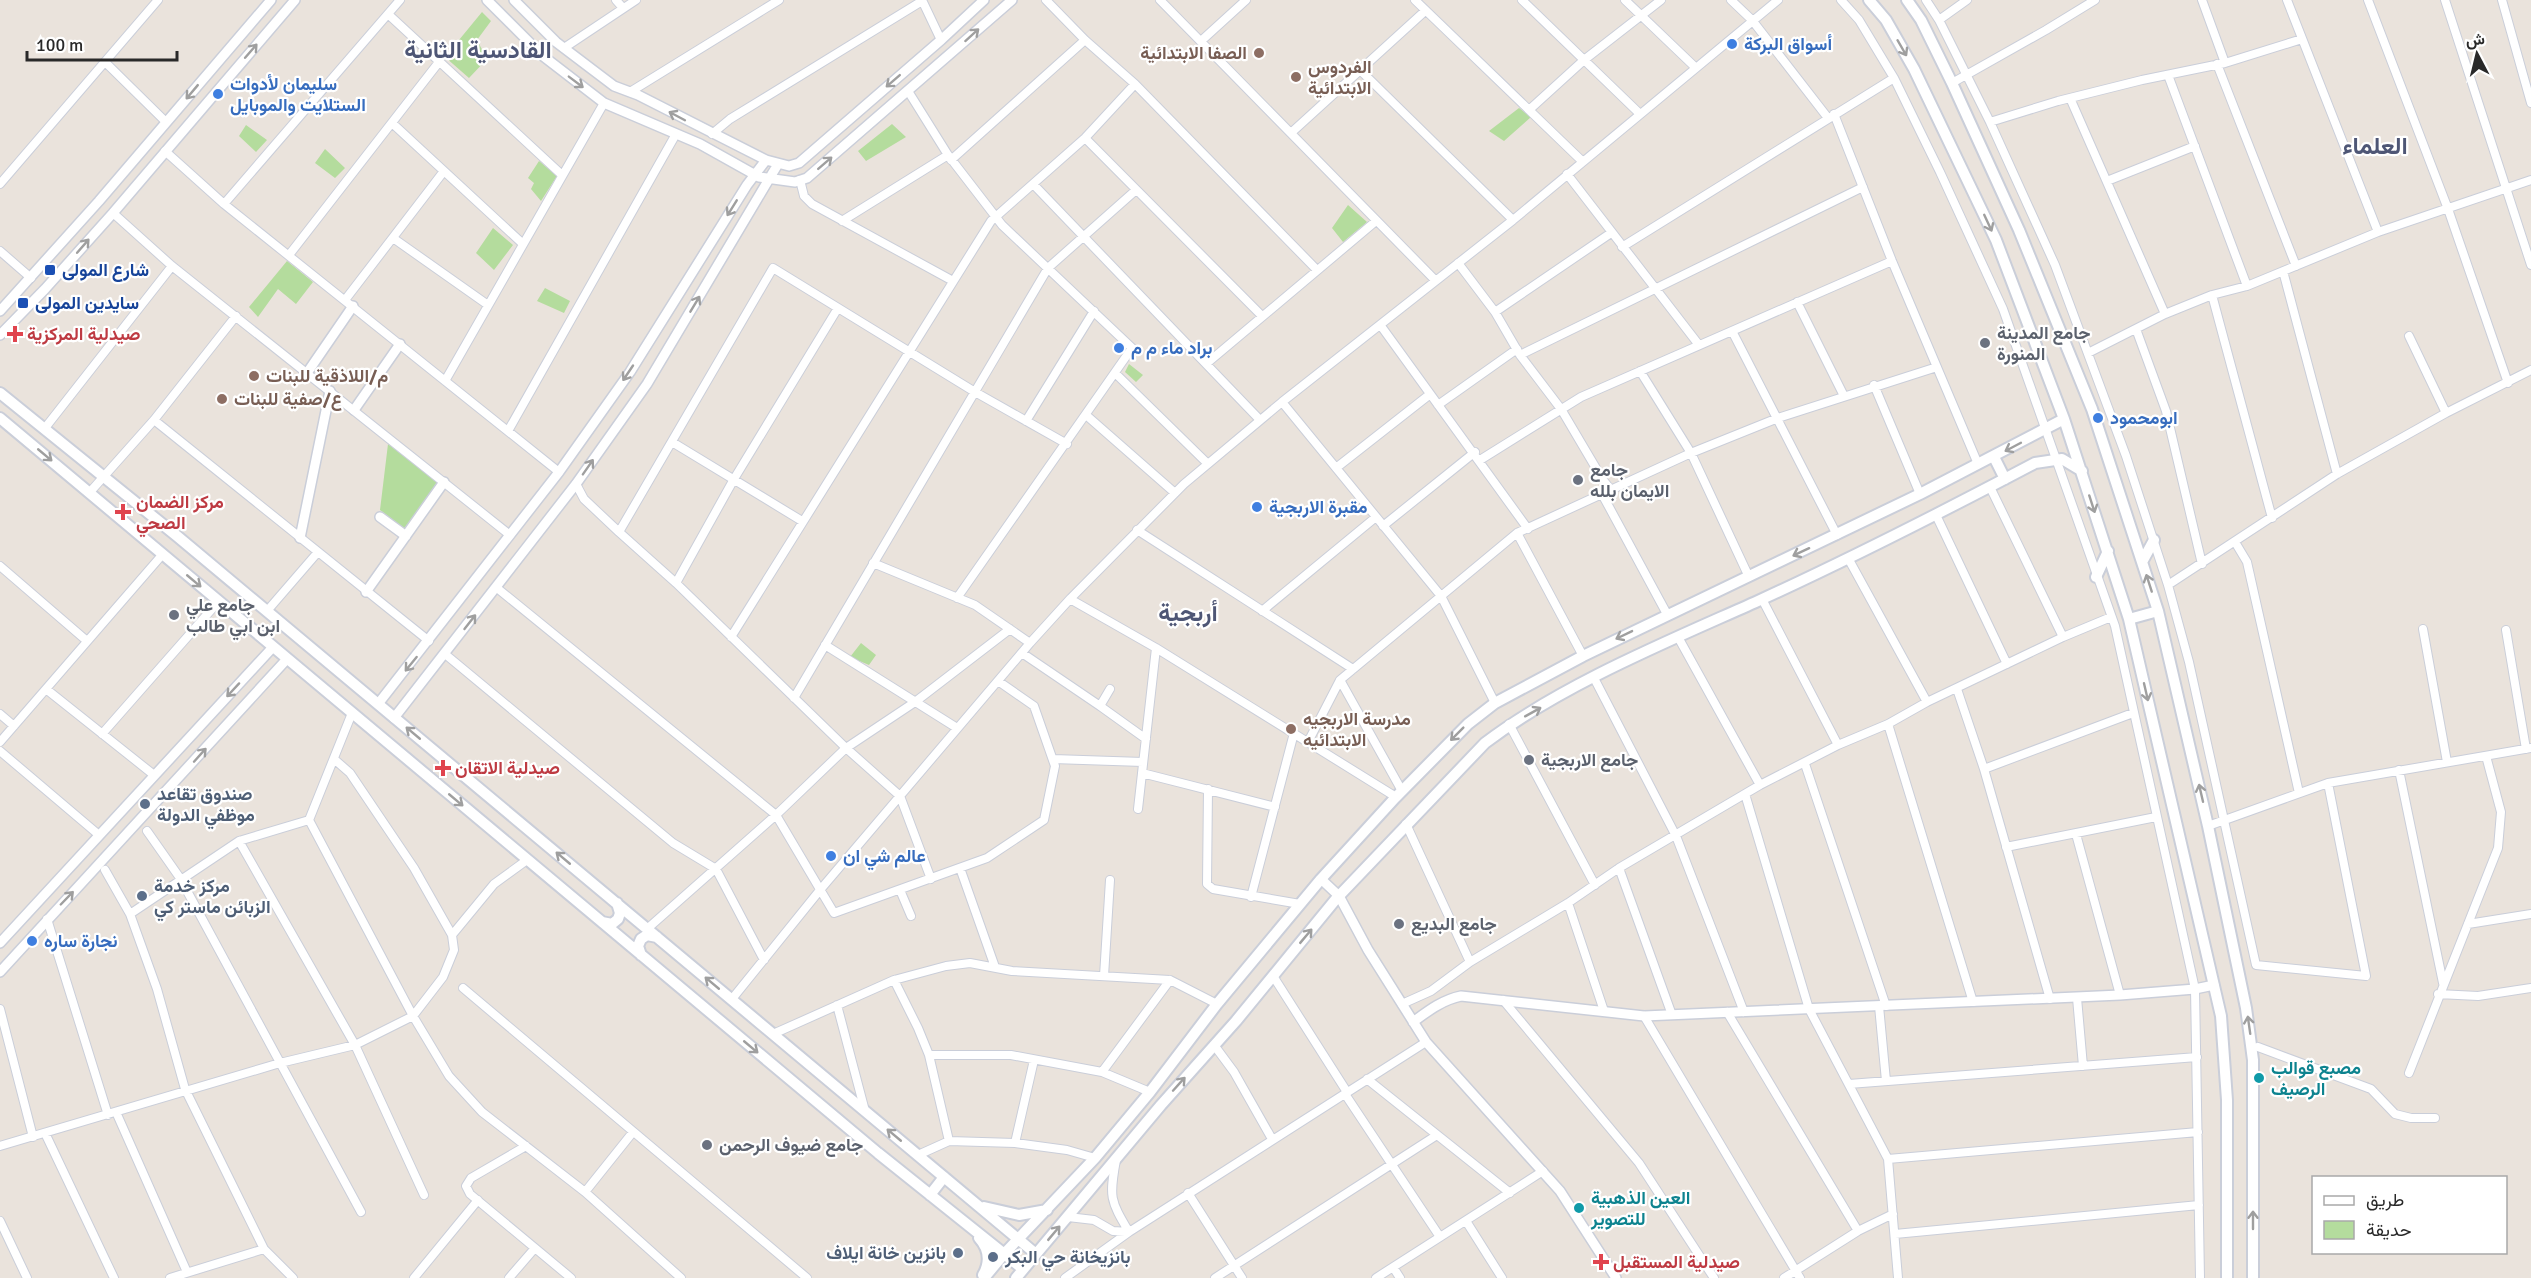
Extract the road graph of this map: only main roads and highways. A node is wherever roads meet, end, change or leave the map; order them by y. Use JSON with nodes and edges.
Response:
{"nodes":[{"id":1,"x":1869,"y":0,"type":"edge"},
{"id":2,"x":1907,"y":0,"type":"edge"},
{"id":3,"x":0,"y":393,"type":"edge"},
{"id":4,"x":0,"y":418,"type":"edge"},
{"id":5,"x":2064,"y":419,"type":"junction"},
{"id":6,"x":1994,"y":457,"type":"junction"},
{"id":7,"x":2082,"y":471,"type":"junction"},
{"id":8,"x":2005,"y":479,"type":"junction"},
{"id":9,"x":2154,"y":540,"type":"road end"},
{"id":10,"x":2108,"y":552,"type":"junction"},
{"id":11,"x":2142,"y":562,"type":"junction"},
{"id":12,"x":2096,"y":577,"type":"road end"},
{"id":13,"x":2158,"y":611,"type":"junction"},
{"id":14,"x":2129,"y":619,"type":"junction"},
{"id":15,"x":616,"y":903,"type":"junction"},
{"id":16,"x":602,"y":922,"type":"junction"},
{"id":17,"x":657,"y":938,"type":"junction"},
{"id":18,"x":641,"y":956,"type":"junction"},
{"id":19,"x":945,"y":1177,"type":"junction"},
{"id":20,"x":930,"y":1195,"type":"junction"},
{"id":21,"x":977,"y":1204,"type":"junction"},
{"id":22,"x":1048,"y":1210,"type":"junction"},
{"id":23,"x":972,"y":1228,"type":"junction"},
{"id":24,"x":1020,"y":1239,"type":"junction"},
{"id":25,"x":1004,"y":1254,"type":"junction"},
{"id":26,"x":1036,"y":1254,"type":"junction"},
{"id":27,"x":1019,"y":1274,"type":"edge"},
{"id":28,"x":983,"y":1278,"type":"edge"},
{"id":29,"x":2227,"y":1278,"type":"edge"},
{"id":30,"x":2253,"y":1278,"type":"edge"}],
"edges":[{"from":1,"to":5,"type":"main road","one_way":true},
{"from":2,"to":11,"type":"main road"},
{"from":15,"to":3,"type":"main road","one_way":true},
{"from":4,"to":16,"type":"main road","one_way":true},
{"from":5,"to":6,"type":"main road","one_way":true},
{"from":5,"to":7,"type":"main road"},
{"from":6,"to":8,"type":"main road"},
{"from":6,"to":22,"type":"main road","one_way":true},
{"from":7,"to":8,"type":"main road"},
{"from":7,"to":10,"type":"main road","one_way":true},
{"from":26,"to":8,"type":"main road","one_way":true},
{"from":9,"to":11,"type":"main road"},
{"from":10,"to":12,"type":"main road"},
{"from":10,"to":14,"type":"main road"},
{"from":13,"to":11,"type":"main road","one_way":true},
{"from":13,"to":14,"type":"main road"},
{"from":30,"to":13,"type":"main road","one_way":true},
{"from":14,"to":29,"type":"main road","one_way":true},
{"from":15,"to":16,"type":"main road"},
{"from":15,"to":17,"type":"main road"},
{"from":16,"to":18,"type":"main road"},
{"from":17,"to":18,"type":"main road"},
{"from":19,"to":17,"type":"main road","one_way":true},
{"from":18,"to":20,"type":"main road","one_way":true},
{"from":19,"to":20,"type":"main road"},
{"from":19,"to":21,"type":"main road"},
{"from":20,"to":23,"type":"main road"},
{"from":21,"to":22,"type":"main road"},
{"from":21,"to":24,"type":"main road"},
{"from":22,"to":24,"type":"main road"},
{"from":23,"to":25,"type":"main road"},
{"from":23,"to":28,"type":"main road"},
{"from":24,"to":25,"type":"main road"},
{"from":24,"to":26,"type":"main road"},
{"from":25,"to":27,"type":"main road"},
{"from":25,"to":28,"type":"main road"},
{"from":26,"to":27,"type":"main road"}]}
